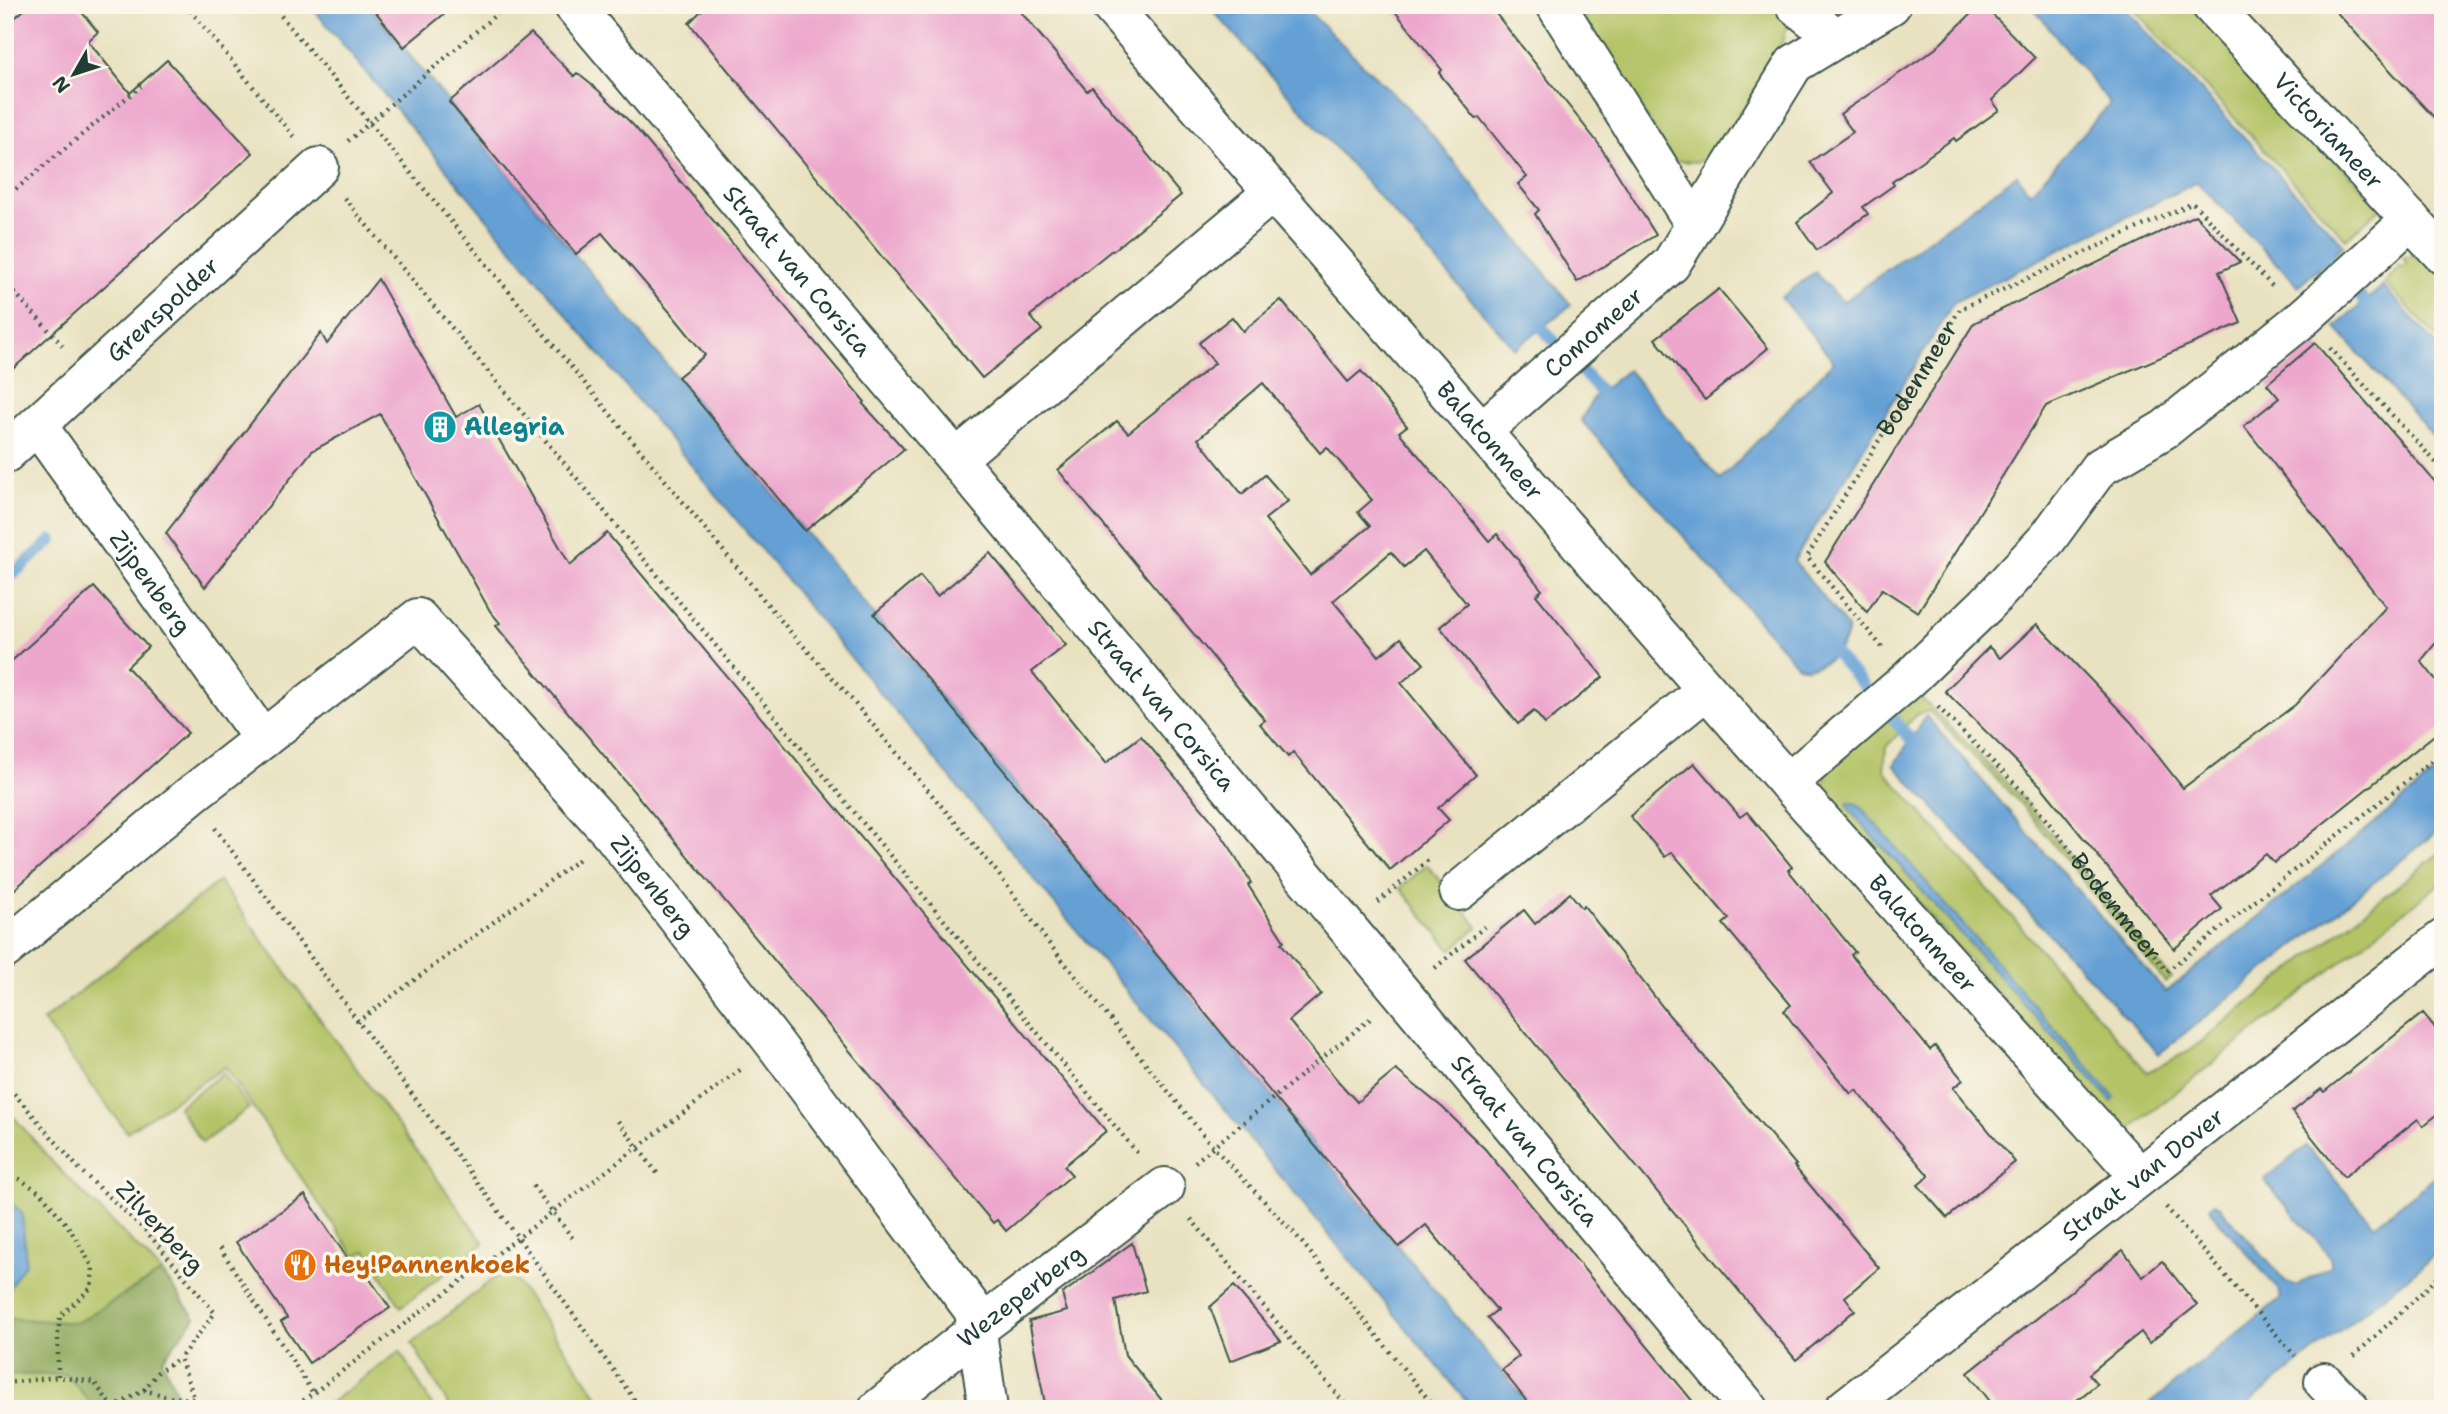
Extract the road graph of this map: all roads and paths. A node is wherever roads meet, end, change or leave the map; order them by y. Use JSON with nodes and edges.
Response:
{"nodes":[{"id":1,"x":186,"y":5,"type":"edge"},
{"id":2,"x":272,"y":5,"type":"edge"},
{"id":3,"x":506,"y":5,"type":"edge"},
{"id":4,"x":573,"y":5,"type":"edge"},
{"id":5,"x":1110,"y":5,"type":"edge"},
{"id":6,"x":1556,"y":5,"type":"edge"},
{"id":7,"x":1795,"y":5,"type":"edge"},
{"id":8,"x":1891,"y":5,"type":"edge"},
{"id":9,"x":2211,"y":5,"type":"edge"},
{"id":10,"x":1836,"y":38,"type":"junction"},
{"id":11,"x":141,"y":86,"type":"dead end"},
{"id":12,"x":370,"y":122,"type":"junction"},
{"id":13,"x":318,"y":167,"type":"junction"},
{"id":14,"x":1273,"y":192,"type":"junction"},
{"id":15,"x":5,"y":198,"type":"edge"},
{"id":16,"x":1695,"y":225,"type":"junction"},
{"id":17,"x":2398,"y":232,"type":"junction"},
{"id":18,"x":2443,"y":255,"type":"edge"},
{"id":19,"x":5,"y":282,"type":"edge"},
{"id":20,"x":2308,"y":314,"type":"junction"},
{"id":21,"x":89,"y":375,"type":"junction"},
{"id":22,"x":37,"y":425,"type":"junction"},
{"id":23,"x":1482,"y":431,"type":"junction"},
{"id":24,"x":5,"y":454,"type":"edge"},
{"id":25,"x":956,"y":459,"type":"junction"},
{"id":26,"x":2443,"y":470,"type":"edge"},
{"id":27,"x":1904,"y":683,"type":"junction"},
{"id":28,"x":1706,"y":690,"type":"junction"},
{"id":29,"x":263,"y":739,"type":"junction"},
{"id":30,"x":2443,"y":752,"type":"edge"},
{"id":31,"x":1788,"y":783,"type":"junction"},
{"id":32,"x":191,"y":795,"type":"junction"},
{"id":33,"x":613,"y":835,"type":"junction"},
{"id":34,"x":1459,"y":891,"type":"junction"},
{"id":35,"x":1348,"y":928,"type":"junction"},
{"id":36,"x":2443,"y":939,"type":"edge"},
{"id":37,"x":5,"y":949,"type":"edge"},
{"id":38,"x":1403,"y":994,"type":"junction"},
{"id":39,"x":357,"y":1022,"type":"junction"},
{"id":40,"x":775,"y":1044,"type":"junction"},
{"id":41,"x":5,"y":1083,"type":"edge"},
{"id":42,"x":618,"y":1121,"type":"dead end"},
{"id":43,"x":637,"y":1147,"type":"junction"},
{"id":44,"x":1213,"y":1147,"type":"junction"},
{"id":45,"x":5,"y":1176,"type":"edge"},
{"id":46,"x":2139,"y":1176,"type":"junction"},
{"id":47,"x":660,"y":1177,"type":"dead end"},
{"id":48,"x":533,"y":1186,"type":"dead end"},
{"id":49,"x":1165,"y":1187,"type":"junction"},
{"id":50,"x":552,"y":1211,"type":"junction"},
{"id":51,"x":517,"y":1236,"type":"junction"},
{"id":52,"x":574,"y":1240,"type":"dead end"},
{"id":53,"x":219,"y":1248,"type":"dead end"},
{"id":54,"x":2443,"y":1273,"type":"edge"},
{"id":55,"x":977,"y":1330,"type":"junction"},
{"id":56,"x":180,"y":1357,"type":"junction"},
{"id":57,"x":58,"y":1377,"type":"junction"},
{"id":58,"x":5,"y":1382,"type":"edge"},
{"id":59,"x":2324,"y":1383,"type":"edge"},
{"id":60,"x":144,"y":1390,"type":"junction"},
{"id":61,"x":313,"y":1393,"type":"junction"},
{"id":62,"x":194,"y":1399,"type":"junction"},
{"id":63,"x":113,"y":1408,"type":"edge"},
{"id":64,"x":198,"y":1409,"type":"edge"},
{"id":65,"x":292,"y":1409,"type":"edge"},
{"id":66,"x":641,"y":1409,"type":"edge"},
{"id":67,"x":878,"y":1409,"type":"edge"},
{"id":68,"x":988,"y":1409,"type":"edge"},
{"id":69,"x":1349,"y":1409,"type":"edge"},
{"id":70,"x":1436,"y":1409,"type":"edge"},
{"id":71,"x":1749,"y":1409,"type":"edge"},
{"id":72,"x":1844,"y":1409,"type":"edge"}],
"edges":[{"from":1,"to":13,"type":"path"},
{"from":2,"to":12,"type":"path"},
{"from":3,"to":12,"type":"path"},
{"from":4,"to":25,"type":"street","name":"Straat van Corsica"},
{"from":5,"to":14,"type":"street","name":"Balatonmeer"},
{"from":6,"to":16,"type":"street"},
{"from":7,"to":10,"type":"street"},
{"from":8,"to":10,"type":"street","name":"Comomeer"},
{"from":9,"to":17,"type":"street","name":"Victoriameer"},
{"from":10,"to":16,"type":"street","name":"Comomeer"},
{"from":11,"to":15,"type":"path"},
{"from":12,"to":44,"type":"path"},
{"from":13,"to":21,"type":"street","name":"Grenspolder"},
{"from":13,"to":49,"type":"path"},
{"from":14,"to":23,"type":"street","name":"Balatonmeer"},
{"from":14,"to":25,"type":"street"},
{"from":16,"to":23,"type":"street","name":"Comomeer"},
{"from":17,"to":18,"type":"street","name":"Victoriameer"},
{"from":17,"to":20,"type":"street"},
{"from":19,"to":21,"type":"path"},
{"from":20,"to":26,"type":"path","name":"Bodenmeer"},
{"from":20,"to":27,"type":"street"},
{"from":20,"to":27,"type":"path","name":"Bodenmeer"},
{"from":21,"to":22,"type":"street","name":"Grenspolder"},
{"from":22,"to":24,"type":"street","name":"Grenspolder"},
{"from":22,"to":29,"type":"street","name":"Zijpenberg"},
{"from":23,"to":28,"type":"street","name":"Balatonmeer"},
{"from":25,"to":35,"type":"street","name":"Straat van Corsica"},
{"from":27,"to":30,"type":"path","name":"Bodenmeer"},
{"from":27,"to":31,"type":"street"},
{"from":28,"to":31,"type":"street","name":"Balatonmeer"},
{"from":28,"to":34,"type":"street"},
{"from":29,"to":32,"type":"street","name":"Zijpenberg"},
{"from":29,"to":33,"type":"street","name":"Zijpenberg"},
{"from":31,"to":46,"type":"street","name":"Balatonmeer"},
{"from":32,"to":37,"type":"street","name":"Zijpenberg"},
{"from":32,"to":39,"type":"path"},
{"from":33,"to":39,"type":"path"},
{"from":33,"to":40,"type":"street","name":"Zijpenberg"},
{"from":34,"to":35,"type":"path"},
{"from":34,"to":38,"type":"path"},
{"from":35,"to":38,"type":"street","name":"Straat van Corsica"},
{"from":36,"to":46,"type":"street","name":"Straat van Dover"},
{"from":38,"to":44,"type":"path"},
{"from":38,"to":71,"type":"street","name":"Straat van Corsica"},
{"from":39,"to":51,"type":"path"},
{"from":40,"to":43,"type":"path"},
{"from":40,"to":55,"type":"street","name":"Zijpenberg"},
{"from":41,"to":56,"type":"path","name":"Zilverberg"},
{"from":42,"to":43,"type":"path"},
{"from":43,"to":47,"type":"path"},
{"from":43,"to":50,"type":"path"},
{"from":44,"to":70,"type":"path"},
{"from":45,"to":57,"type":"path"},
{"from":46,"to":59,"type":"path"},
{"from":46,"to":72,"type":"street","name":"Straat van Dover"},
{"from":48,"to":50,"type":"path"},
{"from":49,"to":55,"type":"street","name":"Wezeperberg"},
{"from":49,"to":69,"type":"path"},
{"from":50,"to":51,"type":"path"},
{"from":50,"to":52,"type":"path"},
{"from":51,"to":61,"type":"path"},
{"from":51,"to":66,"type":"path"},
{"from":53,"to":61,"type":"path"},
{"from":54,"to":59,"type":"path"},
{"from":55,"to":67,"type":"street","name":"Wezeperberg"},
{"from":55,"to":68,"type":"street","name":"Zijpenberg"},
{"from":56,"to":60,"type":"path"},
{"from":56,"to":62,"type":"path"},
{"from":57,"to":58,"type":"path"},
{"from":57,"to":63,"type":"path"},
{"from":60,"to":62,"type":"path"},
{"from":60,"to":63,"type":"path"},
{"from":61,"to":65,"type":"path"},
{"from":62,"to":64,"type":"path"}]}
